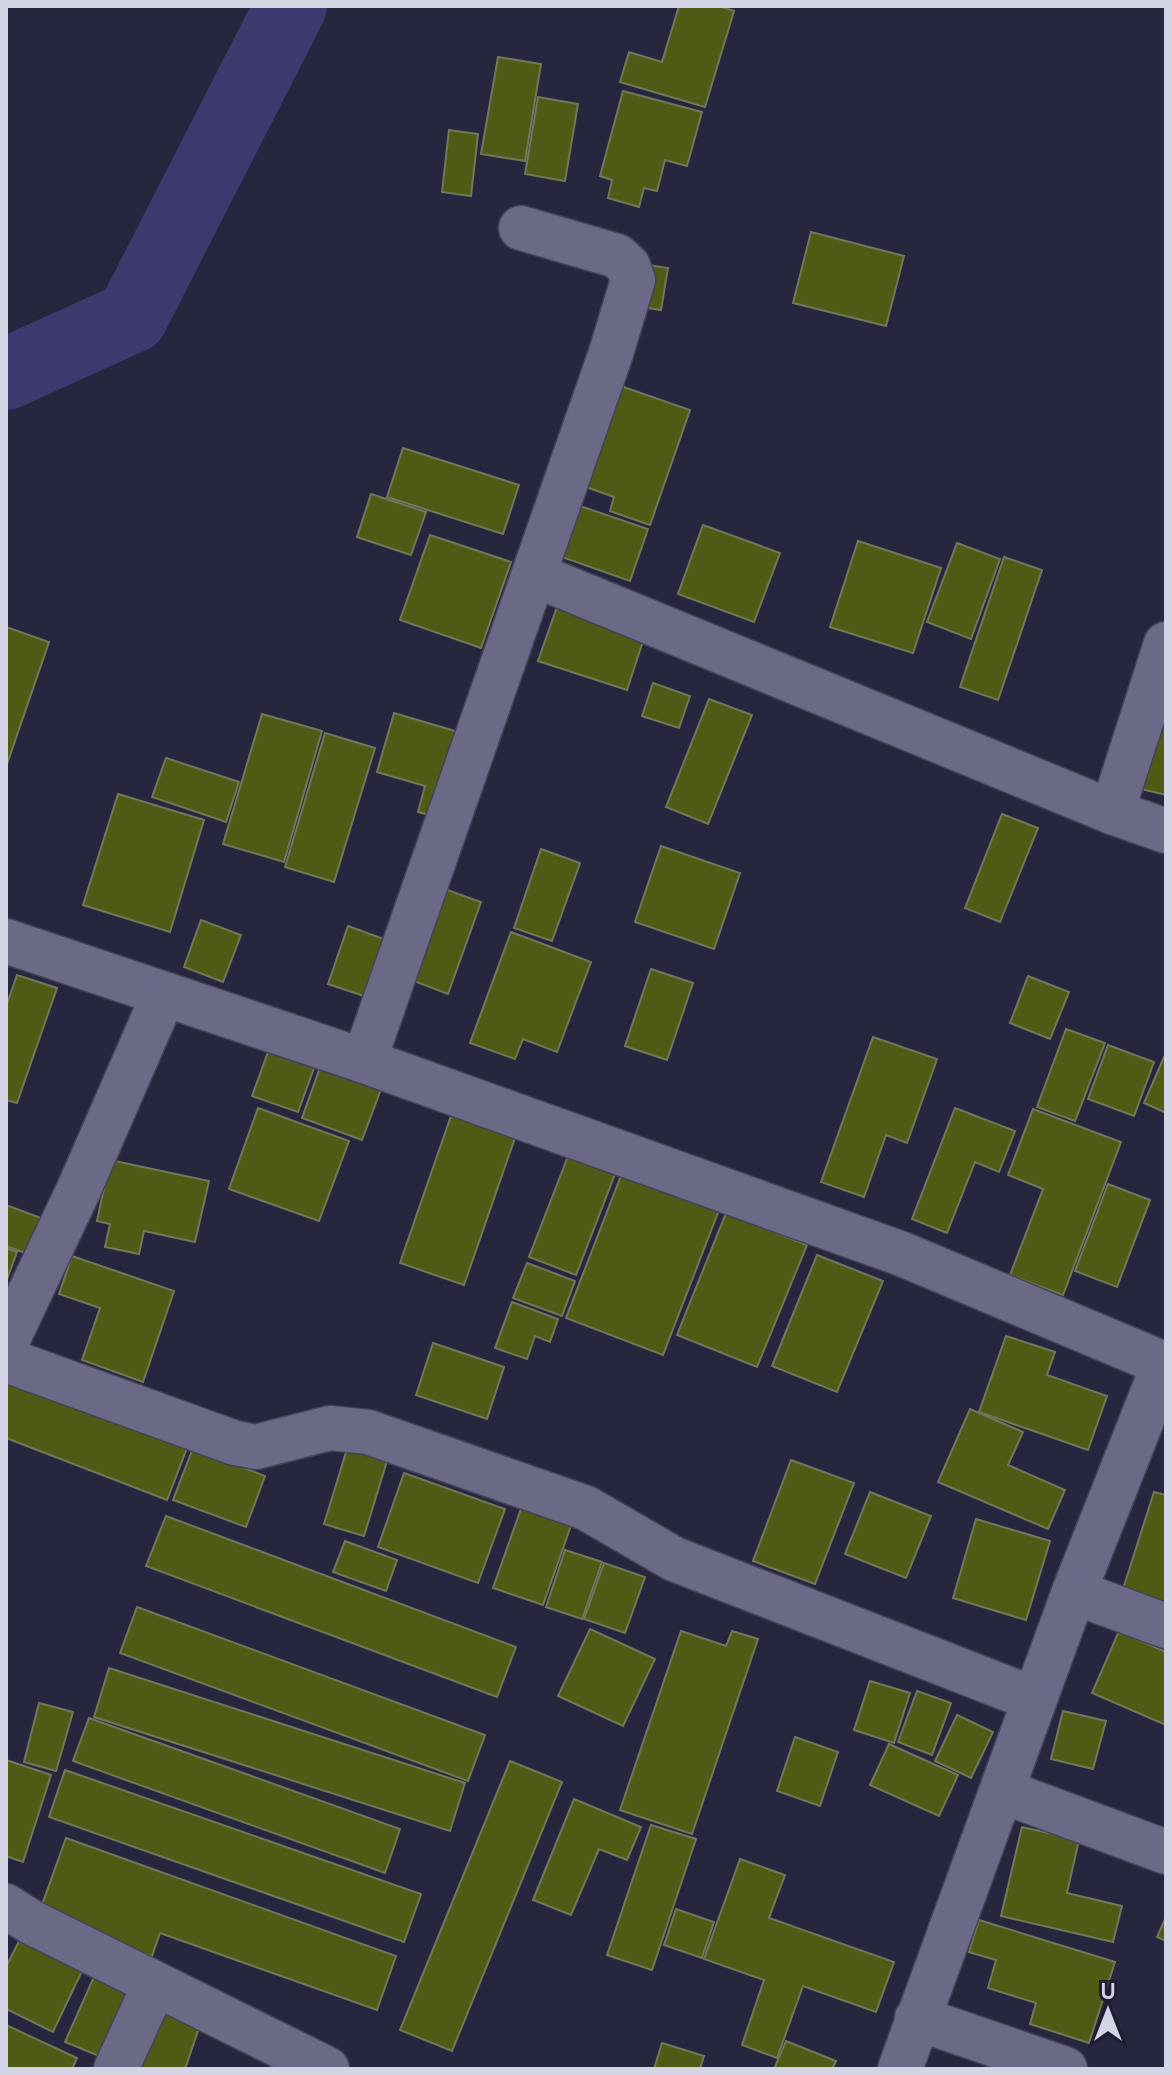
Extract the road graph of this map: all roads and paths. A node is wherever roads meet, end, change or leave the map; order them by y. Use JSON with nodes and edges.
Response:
{"nodes":[{"id":1,"x":521,"y":228,"type":"dead end"},
{"id":2,"x":535,"y":575,"type":"junction"},
{"id":3,"x":1166,"y":644,"type":"edge"},
{"id":4,"x":1112,"y":812,"type":"junction"},
{"id":5,"x":1166,"y":831,"type":"edge"},
{"id":6,"x":6,"y":941,"type":"edge"},
{"id":7,"x":164,"y":994,"type":"junction"},
{"id":8,"x":364,"y":1061,"type":"junction"},
{"id":9,"x":6,"y":1343,"type":"edge"},
{"id":10,"x":6,"y":1360,"type":"edge"},
{"id":11,"x":1162,"y":1382,"type":"edge"},
{"id":12,"x":1074,"y":1592,"type":"junction"},
{"id":13,"x":1166,"y":1626,"type":"edge"},
{"id":14,"x":1034,"y":1699,"type":"junction"},
{"id":15,"x":1002,"y":1791,"type":"junction"},
{"id":16,"x":1166,"y":1852,"type":"edge"},
{"id":17,"x":6,"y":1906,"type":"edge"},
{"id":18,"x":155,"y":1984,"type":"junction"},
{"id":19,"x":917,"y":2018,"type":"junction"},
{"id":20,"x":116,"y":2069,"type":"edge"},
{"id":21,"x":327,"y":2069,"type":"edge"},
{"id":22,"x":900,"y":2069,"type":"edge"},
{"id":23,"x":1065,"y":2069,"type":"edge"}],
"edges":[{"from":1,"to":2,"type":"street"},
{"from":2,"to":4,"type":"street"},
{"from":2,"to":8,"type":"street"},
{"from":3,"to":4,"type":"street"},
{"from":4,"to":5,"type":"street"},
{"from":6,"to":7,"type":"street"},
{"from":7,"to":8,"type":"street"},
{"from":7,"to":9,"type":"street"},
{"from":8,"to":11,"type":"street"},
{"from":10,"to":14,"type":"street"},
{"from":11,"to":12,"type":"street"},
{"from":12,"to":13,"type":"street"},
{"from":12,"to":14,"type":"street"},
{"from":14,"to":15,"type":"street"},
{"from":15,"to":16,"type":"street"},
{"from":15,"to":19,"type":"street"},
{"from":17,"to":18,"type":"street"},
{"from":18,"to":20,"type":"street"},
{"from":18,"to":21,"type":"street"},
{"from":19,"to":22,"type":"street"},
{"from":19,"to":23,"type":"street"}]}
